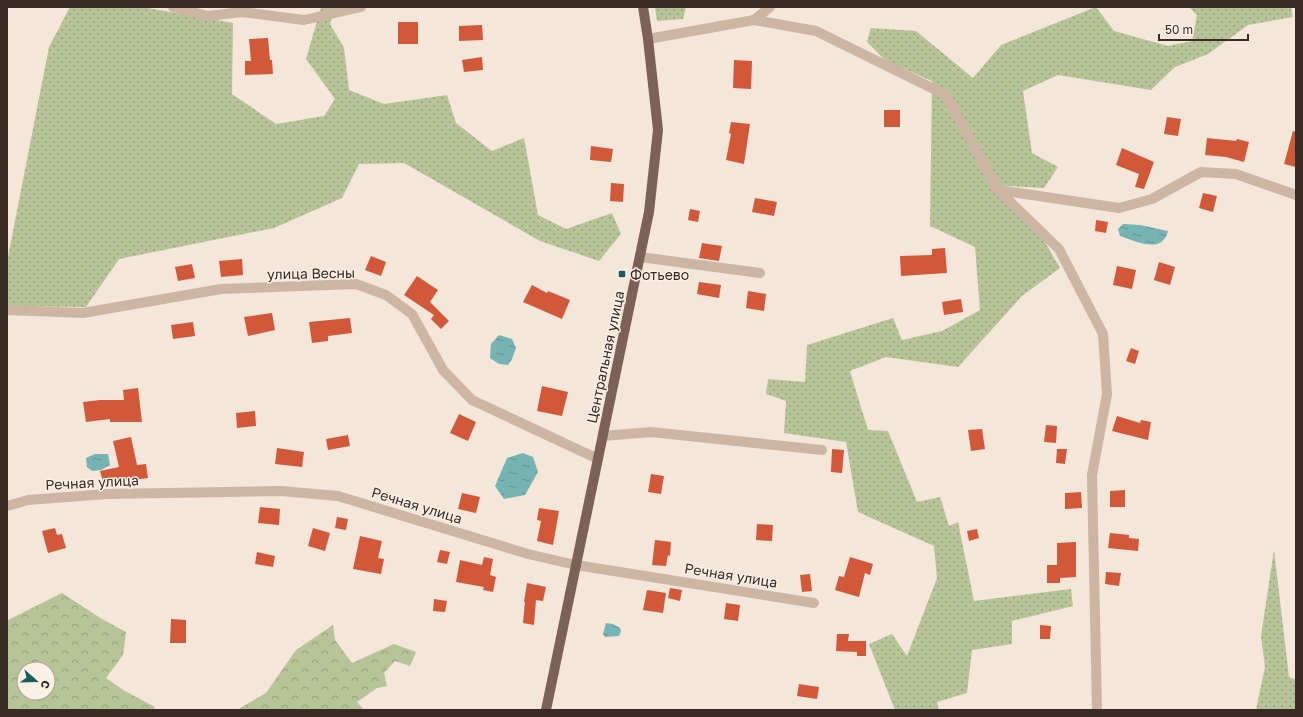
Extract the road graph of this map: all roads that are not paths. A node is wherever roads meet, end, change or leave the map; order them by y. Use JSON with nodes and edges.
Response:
{"nodes":[{"id":1,"x":173,"y":7,"type":"edge"},
{"id":2,"x":361,"y":7,"type":"edge"},
{"id":3,"x":643,"y":7,"type":"edge"},
{"id":4,"x":770,"y":7,"type":"edge"},
{"id":5,"x":754,"y":20,"type":"junction"},
{"id":6,"x":648,"y":39,"type":"junction"},
{"id":7,"x":998,"y":190,"type":"junction"},
{"id":8,"x":1296,"y":195,"type":"edge"},
{"id":9,"x":640,"y":257,"type":"junction"},
{"id":10,"x":760,"y":273,"type":"dead end"},
{"id":11,"x":7,"y":310,"type":"edge"},
{"id":12,"x":603,"y":436,"type":"junction"},
{"id":13,"x":822,"y":450,"type":"dead end"},
{"id":14,"x":598,"y":459,"type":"junction"},
{"id":15,"x":7,"y":506,"type":"edge"},
{"id":16,"x":576,"y":564,"type":"junction"},
{"id":17,"x":814,"y":603,"type":"dead end"},
{"id":18,"x":546,"y":710,"type":"edge"},
{"id":19,"x":1097,"y":710,"type":"edge"}],
"edges":[{"from":1,"to":2,"type":"street"},
{"from":3,"to":6,"type":"main road","name":"Центральная улица"},
{"from":4,"to":5,"type":"street"},
{"from":5,"to":6,"type":"street"},
{"from":5,"to":7,"type":"street"},
{"from":6,"to":9,"type":"main road","name":"Центральная улица"},
{"from":7,"to":8,"type":"street"},
{"from":7,"to":19,"type":"street"},
{"from":9,"to":10,"type":"street"},
{"from":9,"to":12,"type":"main road","name":"Центральная улица"},
{"from":11,"to":14,"type":"street","name":"улица Весны"},
{"from":12,"to":13,"type":"street"},
{"from":12,"to":14,"type":"main road","name":"Центральная улица"},
{"from":14,"to":16,"type":"main road","name":"Центральная улица"},
{"from":15,"to":16,"type":"street","name":"Речная улица"},
{"from":16,"to":17,"type":"street","name":"Речная улица"},
{"from":16,"to":18,"type":"main road","name":"Центральная улица"}]}
